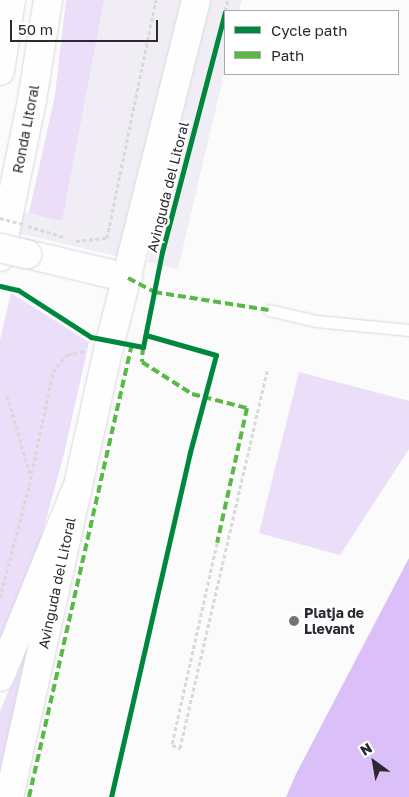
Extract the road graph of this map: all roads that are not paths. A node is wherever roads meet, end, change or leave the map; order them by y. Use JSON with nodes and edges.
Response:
{"nodes":[{"id":1,"x":11,"y":0,"type":"edge"},
{"id":2,"x":48,"y":0,"type":"edge"},
{"id":3,"x":196,"y":0,"type":"edge"},
{"id":4,"x":0,"y":71,"type":"edge"},
{"id":5,"x":0,"y":248,"type":"edge"},
{"id":6,"x":0,"y":257,"type":"edge"},
{"id":7,"x":128,"y":278,"type":"junction"},
{"id":8,"x":269,"y":310,"type":"dead end"},
{"id":9,"x":409,"y":330,"type":"edge"},
{"id":10,"x":76,"y":490,"type":"junction"},
{"id":11,"x":0,"y":677,"type":"edge"},
{"id":12,"x":8,"y":797,"type":"edge"}],
"edges":[{"from":1,"to":4,"type":"main road"},
{"from":2,"to":6,"type":"main road","name":"Ronda Litoral"},
{"from":3,"to":7,"type":"main road","name":"Avinguda del Litoral"},
{"from":5,"to":7,"type":"main road","bridge":true},
{"from":7,"to":10,"type":"main road","name":"Avinguda del Litoral"},
{"from":8,"to":9,"type":"lane"},
{"from":10,"to":11,"type":"main road"},
{"from":10,"to":12,"type":"main road","name":"Avinguda del Litoral"}]}
